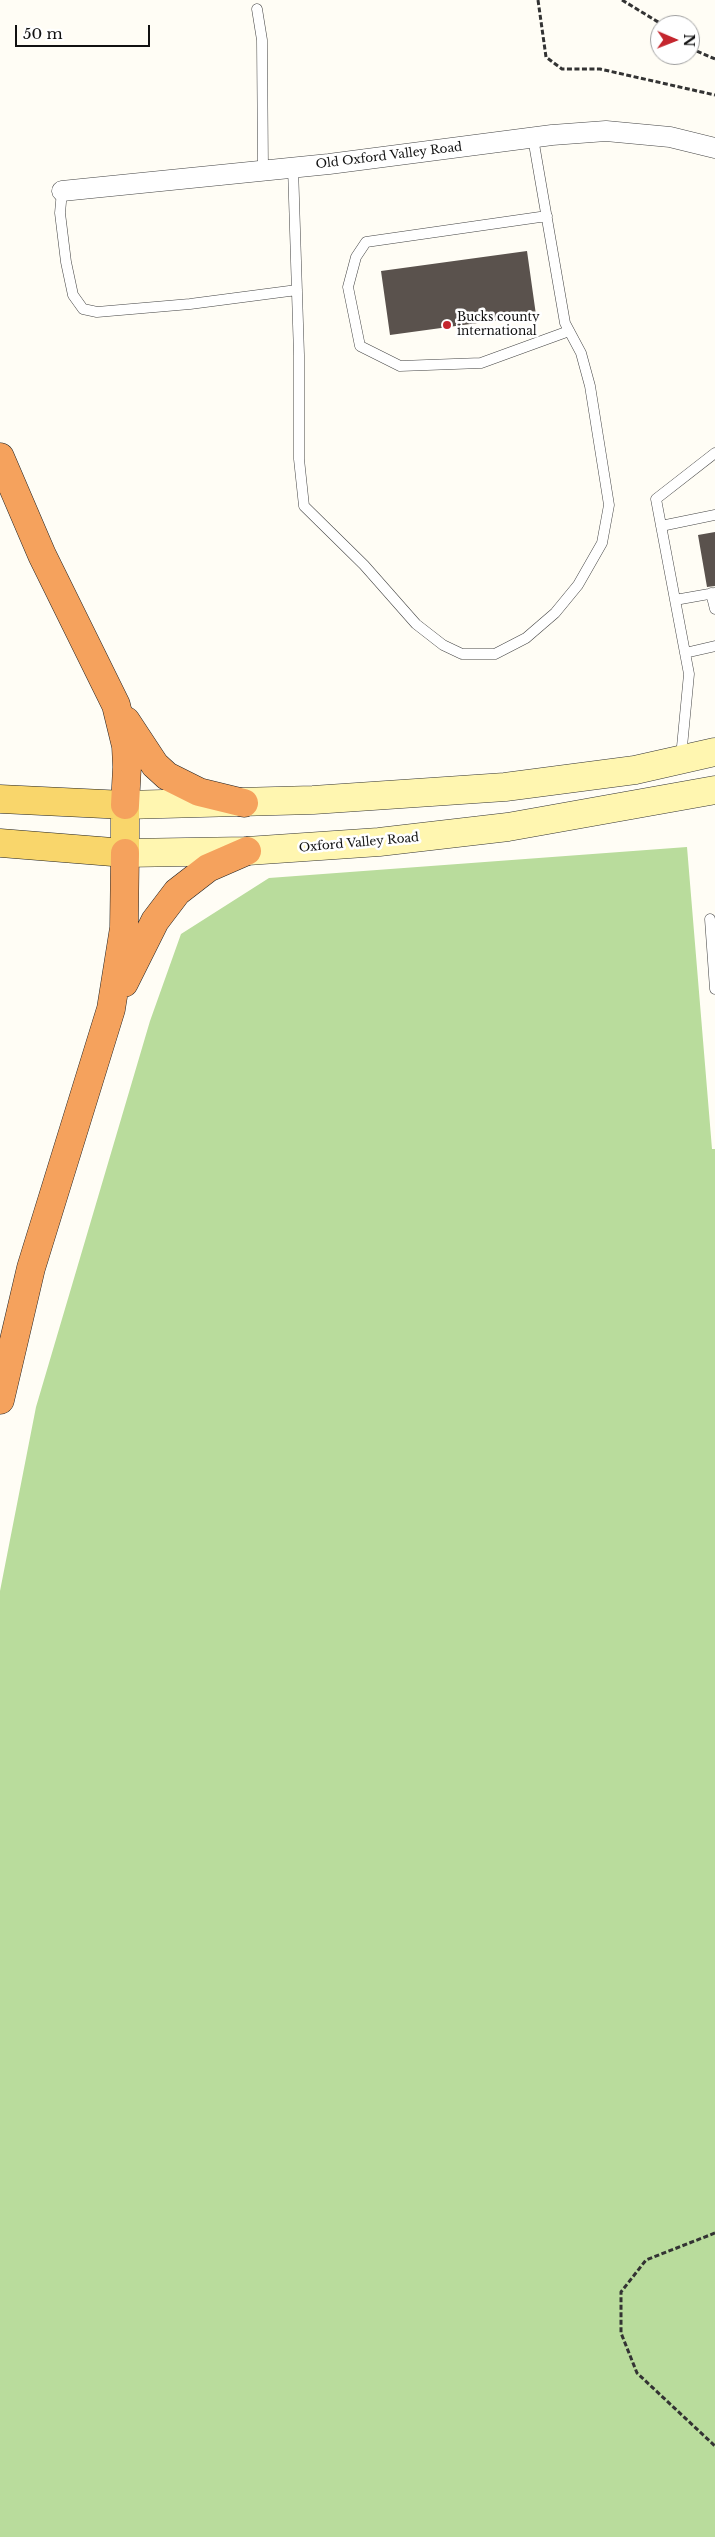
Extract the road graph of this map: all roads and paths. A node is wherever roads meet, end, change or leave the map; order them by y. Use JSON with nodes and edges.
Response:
{"nodes":[{"id":1,"x":538,"y":0,"type":"edge"},
{"id":2,"x":622,"y":0,"type":"edge"},
{"id":3,"x":257,"y":9,"type":"dead end"},
{"id":4,"x":650,"y":17,"type":"edge"},
{"id":5,"x":700,"y":52,"type":"edge"},
{"id":6,"x":715,"y":58,"type":"edge"},
{"id":7,"x":715,"y":95,"type":"edge"},
{"id":8,"x":533,"y":138,"type":"junction"},
{"id":9,"x":715,"y":148,"type":"edge"},
{"id":10,"x":293,"y":167,"type":"junction"},
{"id":11,"x":263,"y":170,"type":"junction"},
{"id":12,"x":62,"y":191,"type":"joint"},
{"id":13,"x":547,"y":216,"type":"junction"},
{"id":14,"x":297,"y":290,"type":"junction"},
{"id":15,"x":569,"y":330,"type":"junction"},
{"id":16,"x":715,"y":453,"type":"edge"},
{"id":17,"x":0,"y":457,"type":"edge"},
{"id":18,"x":715,"y":515,"type":"edge"},
{"id":19,"x":661,"y":526,"type":"junction"},
{"id":20,"x":713,"y":593,"type":"edge"},
{"id":21,"x":675,"y":600,"type":"junction"},
{"id":22,"x":715,"y":609,"type":"edge"},
{"id":23,"x":715,"y":646,"type":"edge"},
{"id":24,"x":685,"y":653,"type":"junction"},
{"id":25,"x":116,"y":705,"type":"junction"},
{"id":26,"x":715,"y":752,"type":"edge"},
{"id":27,"x":681,"y":760,"type":"junction"},
{"id":28,"x":715,"y":790,"type":"edge"},
{"id":29,"x":0,"y":800,"type":"edge"},
{"id":30,"x":244,"y":803,"type":"junction"},
{"id":31,"x":125,"y":804,"type":"junction"},
{"id":32,"x":0,"y":843,"type":"edge"},
{"id":33,"x":247,"y":851,"type":"junction"},
{"id":34,"x":125,"y":853,"type":"junction"},
{"id":35,"x":710,"y":919,"type":"dead end"},
{"id":36,"x":715,"y":989,"type":"edge"},
{"id":37,"x":111,"y":1009,"type":"junction"},
{"id":38,"x":0,"y":1400,"type":"edge"},
{"id":39,"x":715,"y":2233,"type":"edge"},
{"id":40,"x":715,"y":2446,"type":"edge"}],
"edges":[{"from":1,"to":7,"type":"path"},
{"from":2,"to":4,"type":"path"},
{"from":3,"to":11,"type":"lane"},
{"from":5,"to":6,"type":"path"},
{"from":8,"to":9,"type":"street","name":"Old Oxford Valley Road"},
{"from":8,"to":10,"type":"street","name":"Old Oxford Valley Road"},
{"from":8,"to":13,"type":"lane"},
{"from":10,"to":11,"type":"street","name":"Old Oxford Valley Road"},
{"from":10,"to":14,"type":"lane"},
{"from":11,"to":12,"type":"street","name":"Old Oxford Valley Road"},
{"from":12,"to":14,"type":"lane"},
{"from":13,"to":15,"type":"lane"},
{"from":13,"to":15,"type":"lane"},
{"from":14,"to":15,"type":"lane"},
{"from":16,"to":19,"type":"lane"},
{"from":17,"to":25,"type":"highway"},
{"from":18,"to":19,"type":"lane"},
{"from":19,"to":21,"type":"lane"},
{"from":20,"to":21,"type":"lane"},
{"from":20,"to":22,"type":"lane"},
{"from":21,"to":24,"type":"lane"},
{"from":23,"to":24,"type":"lane"},
{"from":24,"to":27,"type":"lane"},
{"from":25,"to":30,"type":"highway"},
{"from":25,"to":31,"type":"highway"},
{"from":26,"to":27,"type":"main road"},
{"from":27,"to":30,"type":"main road"},
{"from":28,"to":33,"type":"main road","name":"Oxford Valley Road"},
{"from":29,"to":31,"type":"main road"},
{"from":30,"to":31,"type":"main road"},
{"from":31,"to":34,"type":"main road"},
{"from":32,"to":34,"type":"main road","name":"Oxford Valley Road"},
{"from":33,"to":34,"type":"main road","name":"Oxford Valley Road"},
{"from":33,"to":37,"type":"highway"},
{"from":34,"to":37,"type":"highway"},
{"from":35,"to":36,"type":"lane"},
{"from":37,"to":38,"type":"highway"},
{"from":39,"to":40,"type":"path"}]}
